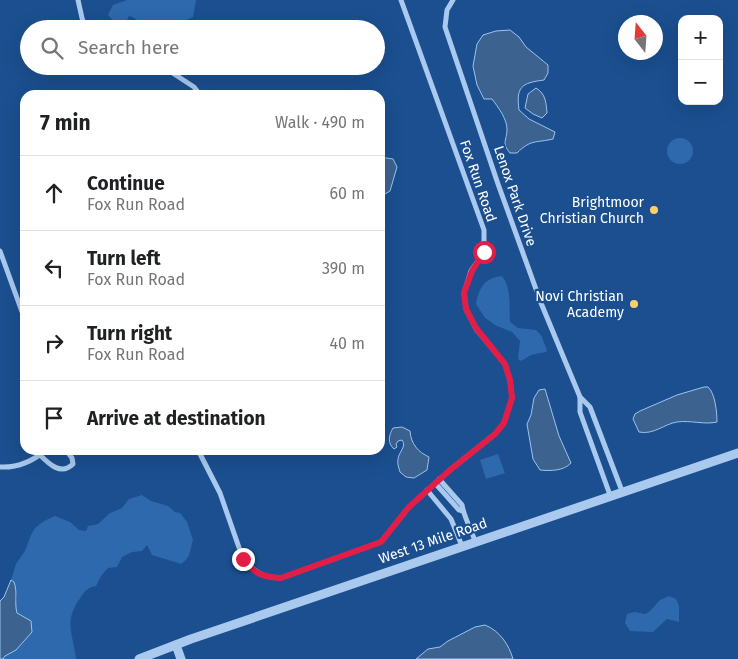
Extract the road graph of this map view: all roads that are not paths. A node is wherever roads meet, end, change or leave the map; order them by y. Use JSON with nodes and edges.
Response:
{"nodes":[{"id":1,"x":78,"y":0,"type":"edge"},
{"id":2,"x":401,"y":0,"type":"edge"},
{"id":3,"x":453,"y":0,"type":"edge"},
{"id":4,"x":83,"y":20,"type":"edge"},
{"id":5,"x":175,"y":75,"type":"edge"},
{"id":6,"x":196,"y":90,"type":"edge"},
{"id":7,"x":0,"y":251,"type":"edge"},
{"id":8,"x":20,"y":306,"type":"edge"},
{"id":9,"x":580,"y":397,"type":"junction"},
{"id":10,"x":606,"y":449,"type":"junction"},
{"id":11,"x":738,"y":452,"type":"edge"},
{"id":12,"x":595,"y":453,"type":"junction"},
{"id":13,"x":40,"y":455,"type":"joint"},
{"id":14,"x":70,"y":455,"type":"edge"},
{"id":15,"x":201,"y":455,"type":"edge"},
{"id":16,"x":0,"y":467,"type":"edge"},
{"id":17,"x":437,"y":481,"type":"junction"},
{"id":18,"x":427,"y":490,"type":"junction"},
{"id":19,"x":622,"y":491,"type":"junction"},
{"id":20,"x":610,"y":495,"type":"junction"},
{"id":21,"x":475,"y":542,"type":"junction"},
{"id":22,"x":462,"y":546,"type":"junction"},
{"id":23,"x":176,"y":645,"type":"junction"},
{"id":24,"x":139,"y":659,"type":"edge"},
{"id":25,"x":182,"y":659,"type":"edge"}],
"edges":[{"from":1,"to":4,"type":"street"},
{"from":2,"to":17,"type":"street","name":"Fox Run Road"},
{"from":3,"to":9,"type":"street","name":"Lenox Park Drive"},
{"from":5,"to":6,"type":"street"},
{"from":7,"to":8,"type":"street"},
{"from":9,"to":10,"type":"street","name":"Lenox Park Drive"},
{"from":9,"to":12,"type":"street","name":"Lenox Park Drive"},
{"from":10,"to":12,"type":"street"},
{"from":10,"to":19,"type":"street","name":"Lenox Park Drive"},
{"from":11,"to":19,"type":"street","name":"West 13 Mile Road"},
{"from":12,"to":20,"type":"street","name":"Lenox Park Drive"},
{"from":13,"to":14,"type":"street"},
{"from":13,"to":16,"type":"street"},
{"from":15,"to":18,"type":"street","name":"Fox Run Road"},
{"from":17,"to":18,"type":"street","name":"Fox Run Road"},
{"from":17,"to":21,"type":"street"},
{"from":18,"to":22,"type":"street"},
{"from":19,"to":20,"type":"street","name":"West 13 Mile Road"},
{"from":20,"to":21,"type":"street","name":"West 13 Mile Road"},
{"from":21,"to":22,"type":"street","name":"West 13 Mile Road"},
{"from":22,"to":23,"type":"street","name":"West 13 Mile Road"},
{"from":23,"to":24,"type":"street","name":"West 13 Mile Road"},
{"from":23,"to":25,"type":"street"}]}
